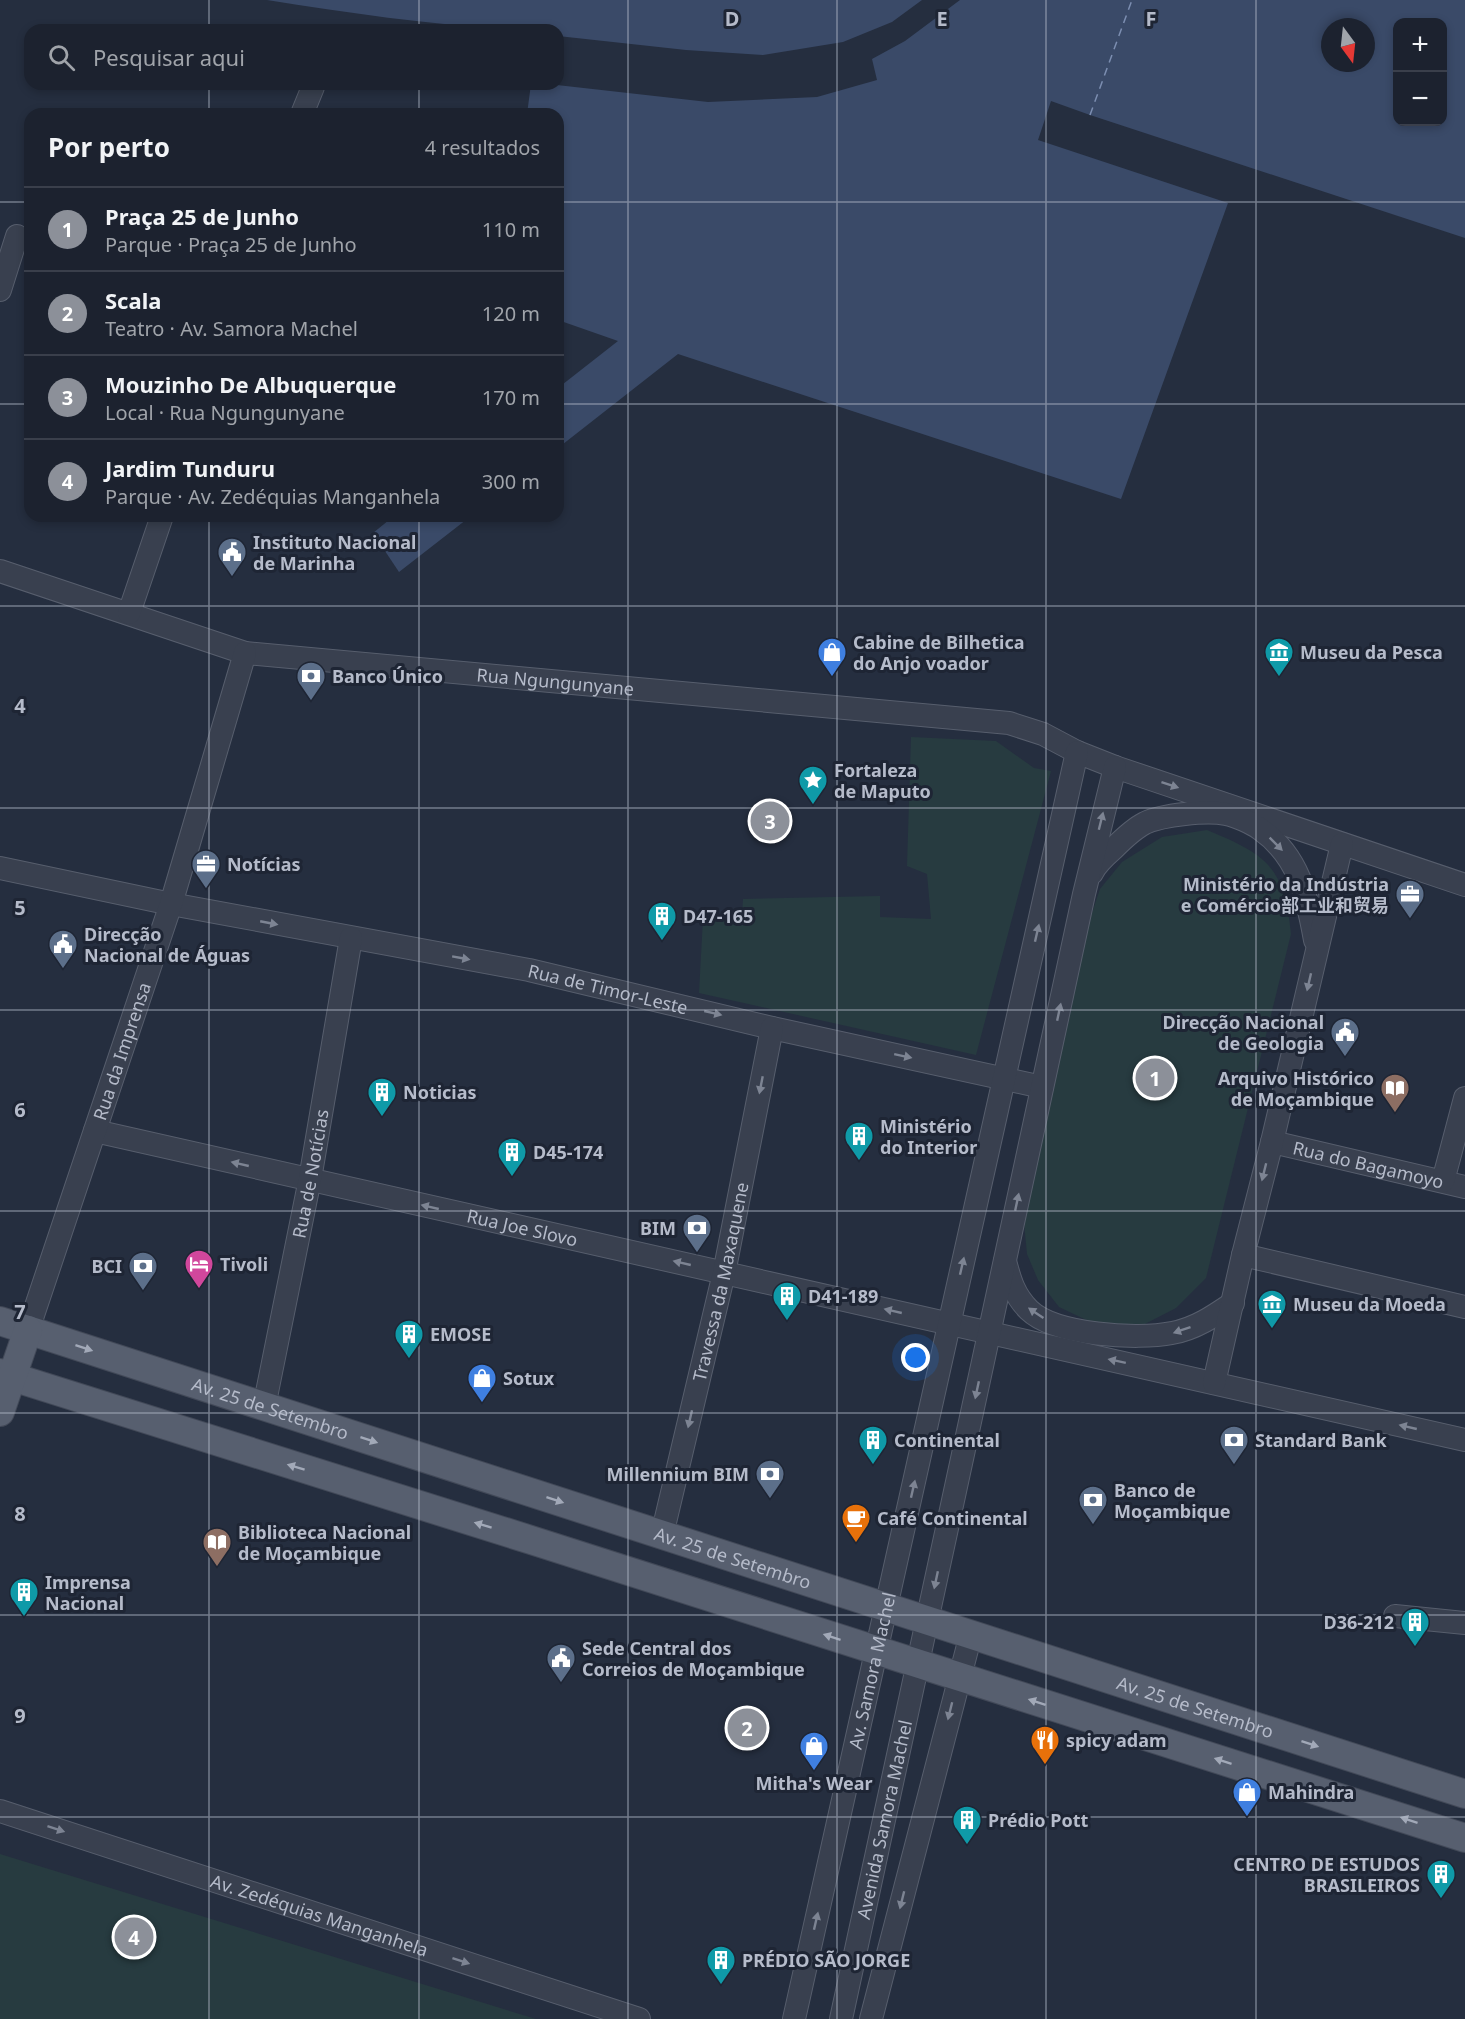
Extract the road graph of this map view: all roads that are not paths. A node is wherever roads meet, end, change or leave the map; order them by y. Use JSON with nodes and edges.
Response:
{"nodes":[{"id":1,"x":312,"y":90,"type":"edge"},
{"id":2,"x":304,"y":108,"type":"edge"},
{"id":3,"x":16,"y":236,"type":"edge"},
{"id":4,"x":0,"y":290,"type":"edge"},
{"id":5,"x":160,"y":522,"type":"edge"},
{"id":6,"x":0,"y":572,"type":"edge"},
{"id":7,"x":129,"y":613,"type":"junction"},
{"id":8,"x":245,"y":653,"type":"junction"},
{"id":9,"x":1077,"y":752,"type":"junction"},
{"id":10,"x":1115,"y":767,"type":"junction"},
{"id":11,"x":1342,"y":844,"type":"junction"},
{"id":12,"x":0,"y":868,"type":"edge"},
{"id":13,"x":1465,"y":885,"type":"edge"},
{"id":14,"x":1084,"y":894,"type":"junction"},
{"id":15,"x":171,"y":904,"type":"junction"},
{"id":16,"x":351,"y":938,"type":"junction"},
{"id":17,"x":1317,"y":950,"type":"junction"},
{"id":18,"x":772,"y":1028,"type":"junction"},
{"id":19,"x":1005,"y":1078,"type":"junction"},
{"id":20,"x":1042,"y":1087,"type":"junction"},
{"id":21,"x":1465,"y":1098,"type":"edge"},
{"id":22,"x":95,"y":1131,"type":"junction"},
{"id":23,"x":1272,"y":1142,"type":"junction"},
{"id":24,"x":310,"y":1179,"type":"junction"},
{"id":25,"x":1443,"y":1181,"type":"junction"},
{"id":26,"x":1465,"y":1187,"type":"edge"},
{"id":27,"x":1243,"y":1255,"type":"junction"},
{"id":28,"x":1005,"y":1259,"type":"junction"},
{"id":29,"x":724,"y":1273,"type":"junction"},
{"id":30,"x":1233,"y":1303,"type":"junction"},
{"id":31,"x":1465,"y":1307,"type":"edge"},
{"id":32,"x":0,"y":1321,"type":"edge"},
{"id":33,"x":950,"y":1324,"type":"junction"},
{"id":34,"x":28,"y":1330,"type":"junction"},
{"id":35,"x":989,"y":1333,"type":"junction"},
{"id":36,"x":6,"y":1375,"type":"edge"},
{"id":37,"x":1215,"y":1383,"type":"junction"},
{"id":38,"x":264,"y":1407,"type":"junction"},
{"id":39,"x":0,"y":1412,"type":"edge"},
{"id":40,"x":1465,"y":1440,"type":"edge"},
{"id":41,"x":662,"y":1535,"type":"junction"},
{"id":42,"x":886,"y":1607,"type":"junction"},
{"id":43,"x":1395,"y":1616,"type":"dead end"},
{"id":44,"x":921,"y":1618,"type":"junction"},
{"id":45,"x":1465,"y":1623,"type":"edge"},
{"id":46,"x":970,"y":1634,"type":"junction"},
{"id":47,"x":877,"y":1651,"type":"junction"},
{"id":48,"x":911,"y":1662,"type":"junction"},
{"id":49,"x":959,"y":1677,"type":"junction"},
{"id":50,"x":1465,"y":1794,"type":"edge"},
{"id":51,"x":0,"y":1811,"type":"edge"},
{"id":52,"x":1465,"y":1838,"type":"edge"},
{"id":53,"x":639,"y":2019,"type":"edge"},
{"id":54,"x":794,"y":2019,"type":"edge"},
{"id":55,"x":825,"y":2019,"type":"edge"},
{"id":56,"x":840,"y":2019,"type":"edge"},
{"id":57,"x":871,"y":2019,"type":"edge"}],
"edges":[{"from":1,"to":2,"type":"street"},
{"from":3,"to":4,"type":"street"},
{"from":5,"to":7,"type":"street"},
{"from":6,"to":7,"type":"street","name":"Rua Ngungunyane"},
{"from":7,"to":8,"type":"street","name":"Rua Ngungunyane"},
{"from":8,"to":9,"type":"street","name":"Rua Ngungunyane"},
{"from":8,"to":15,"type":"street","name":"Rua da Imprensa"},
{"from":9,"to":10,"type":"street","name":"Rua Ngungunyane"},
{"from":19,"to":9,"type":"street","name":"Av. Samora Machel","one_way":true},
{"from":10,"to":11,"type":"street","name":"Rua Ngungunyane","one_way":true},
{"from":14,"to":10,"type":"street","one_way":true},
{"from":11,"to":13,"type":"street","name":"Rua Ngungunyane"},
{"from":11,"to":17,"type":"street"},
{"from":12,"to":15,"type":"street","name":"Rua de Timor-Leste"},
{"from":14,"to":17,"type":"street","one_way":true},
{"from":20,"to":14,"type":"street","one_way":true},
{"from":15,"to":16,"type":"street","name":"Rua de Timor-Leste","one_way":true},
{"from":15,"to":22,"type":"street","name":"Rua da Imprensa"},
{"from":16,"to":18,"type":"street","name":"Rua de Timor-Leste","one_way":true},
{"from":16,"to":24,"type":"street","name":"Rua de Notícias"},
{"from":17,"to":23,"type":"street","one_way":true},
{"from":18,"to":19,"type":"street","name":"Rua de Timor-Leste","one_way":true},
{"from":18,"to":29,"type":"street","name":"Travessa da Maxaquene","one_way":true},
{"from":19,"to":20,"type":"street","name":"Rua de Timor-Leste"},
{"from":33,"to":19,"type":"street","name":"Av. Samora Machel","one_way":true},
{"from":28,"to":20,"type":"street","one_way":true},
{"from":21,"to":25,"type":"street"},
{"from":24,"to":22,"type":"street","name":"Rua Joe Slovo","one_way":true},
{"from":22,"to":34,"type":"street","name":"Rua da Imprensa"},
{"from":23,"to":25,"type":"street","name":"Rua do Bagamoyo"},
{"from":23,"to":27,"type":"street","one_way":true},
{"from":29,"to":24,"type":"street","name":"Rua Joe Slovo","one_way":true},
{"from":24,"to":38,"type":"street","name":"Rua de Notícias"},
{"from":25,"to":26,"type":"street","name":"Rua do Bagamoyo"},
{"from":27,"to":30,"type":"street"},
{"from":27,"to":31,"type":"street"},
{"from":30,"to":28,"type":"street","one_way":true},
{"from":28,"to":35,"type":"street"},
{"from":33,"to":29,"type":"street","name":"Rua Joe Slovo","one_way":true},
{"from":29,"to":41,"type":"street","name":"Travessa da Maxaquene","one_way":true},
{"from":30,"to":37,"type":"street"},
{"from":32,"to":34,"type":"main road","name":"Av. 25 de Setembro"},
{"from":33,"to":35,"type":"street","name":"Rua Joe Slovo"},
{"from":42,"to":33,"type":"street","name":"Av. Samora Machel","one_way":true},
{"from":34,"to":36,"type":"main road","name":"Rua da Imprensa"},
{"from":34,"to":38,"type":"main road","name":"Av. 25 de Setembro","one_way":true},
{"from":37,"to":35,"type":"street","name":"Rua Joe Slovo","one_way":true},
{"from":35,"to":44,"type":"street","one_way":true},
{"from":36,"to":39,"type":"main road","name":"Rua da Imprensa"},
{"from":47,"to":36,"type":"main road","one_way":true},
{"from":40,"to":37,"type":"street","name":"Rua Joe Slovo","one_way":true},
{"from":38,"to":41,"type":"main road","name":"Av. 25 de Setembro","one_way":true},
{"from":41,"to":42,"type":"main road","name":"Av. 25 de Setembro"},
{"from":42,"to":44,"type":"main road","name":"Av. 25 de Setembro"},
{"from":42,"to":47,"type":"street","name":"Av. Samora Machel"},
{"from":43,"to":45,"type":"street"},
{"from":44,"to":46,"type":"main road","name":"Av. 25 de Setembro"},
{"from":44,"to":48,"type":"street","name":"Avenida Samora Machel"},
{"from":46,"to":49,"type":"street"},
{"from":46,"to":50,"type":"main road","name":"Av. 25 de Setembro","one_way":true},
{"from":47,"to":48,"type":"main road"},
{"from":54,"to":47,"type":"street","name":"Av. Samora Machel","one_way":true},
{"from":48,"to":49,"type":"main road"},
{"from":48,"to":55,"type":"street","name":"Av. Samora Machel"},
{"from":48,"to":56,"type":"street","name":"Avenida Samora Machel"},
{"from":52,"to":49,"type":"main road","one_way":true},
{"from":49,"to":57,"type":"street","one_way":true},
{"from":51,"to":53,"type":"street","name":"Av. Zedéquias Manganhela","one_way":true}]}
